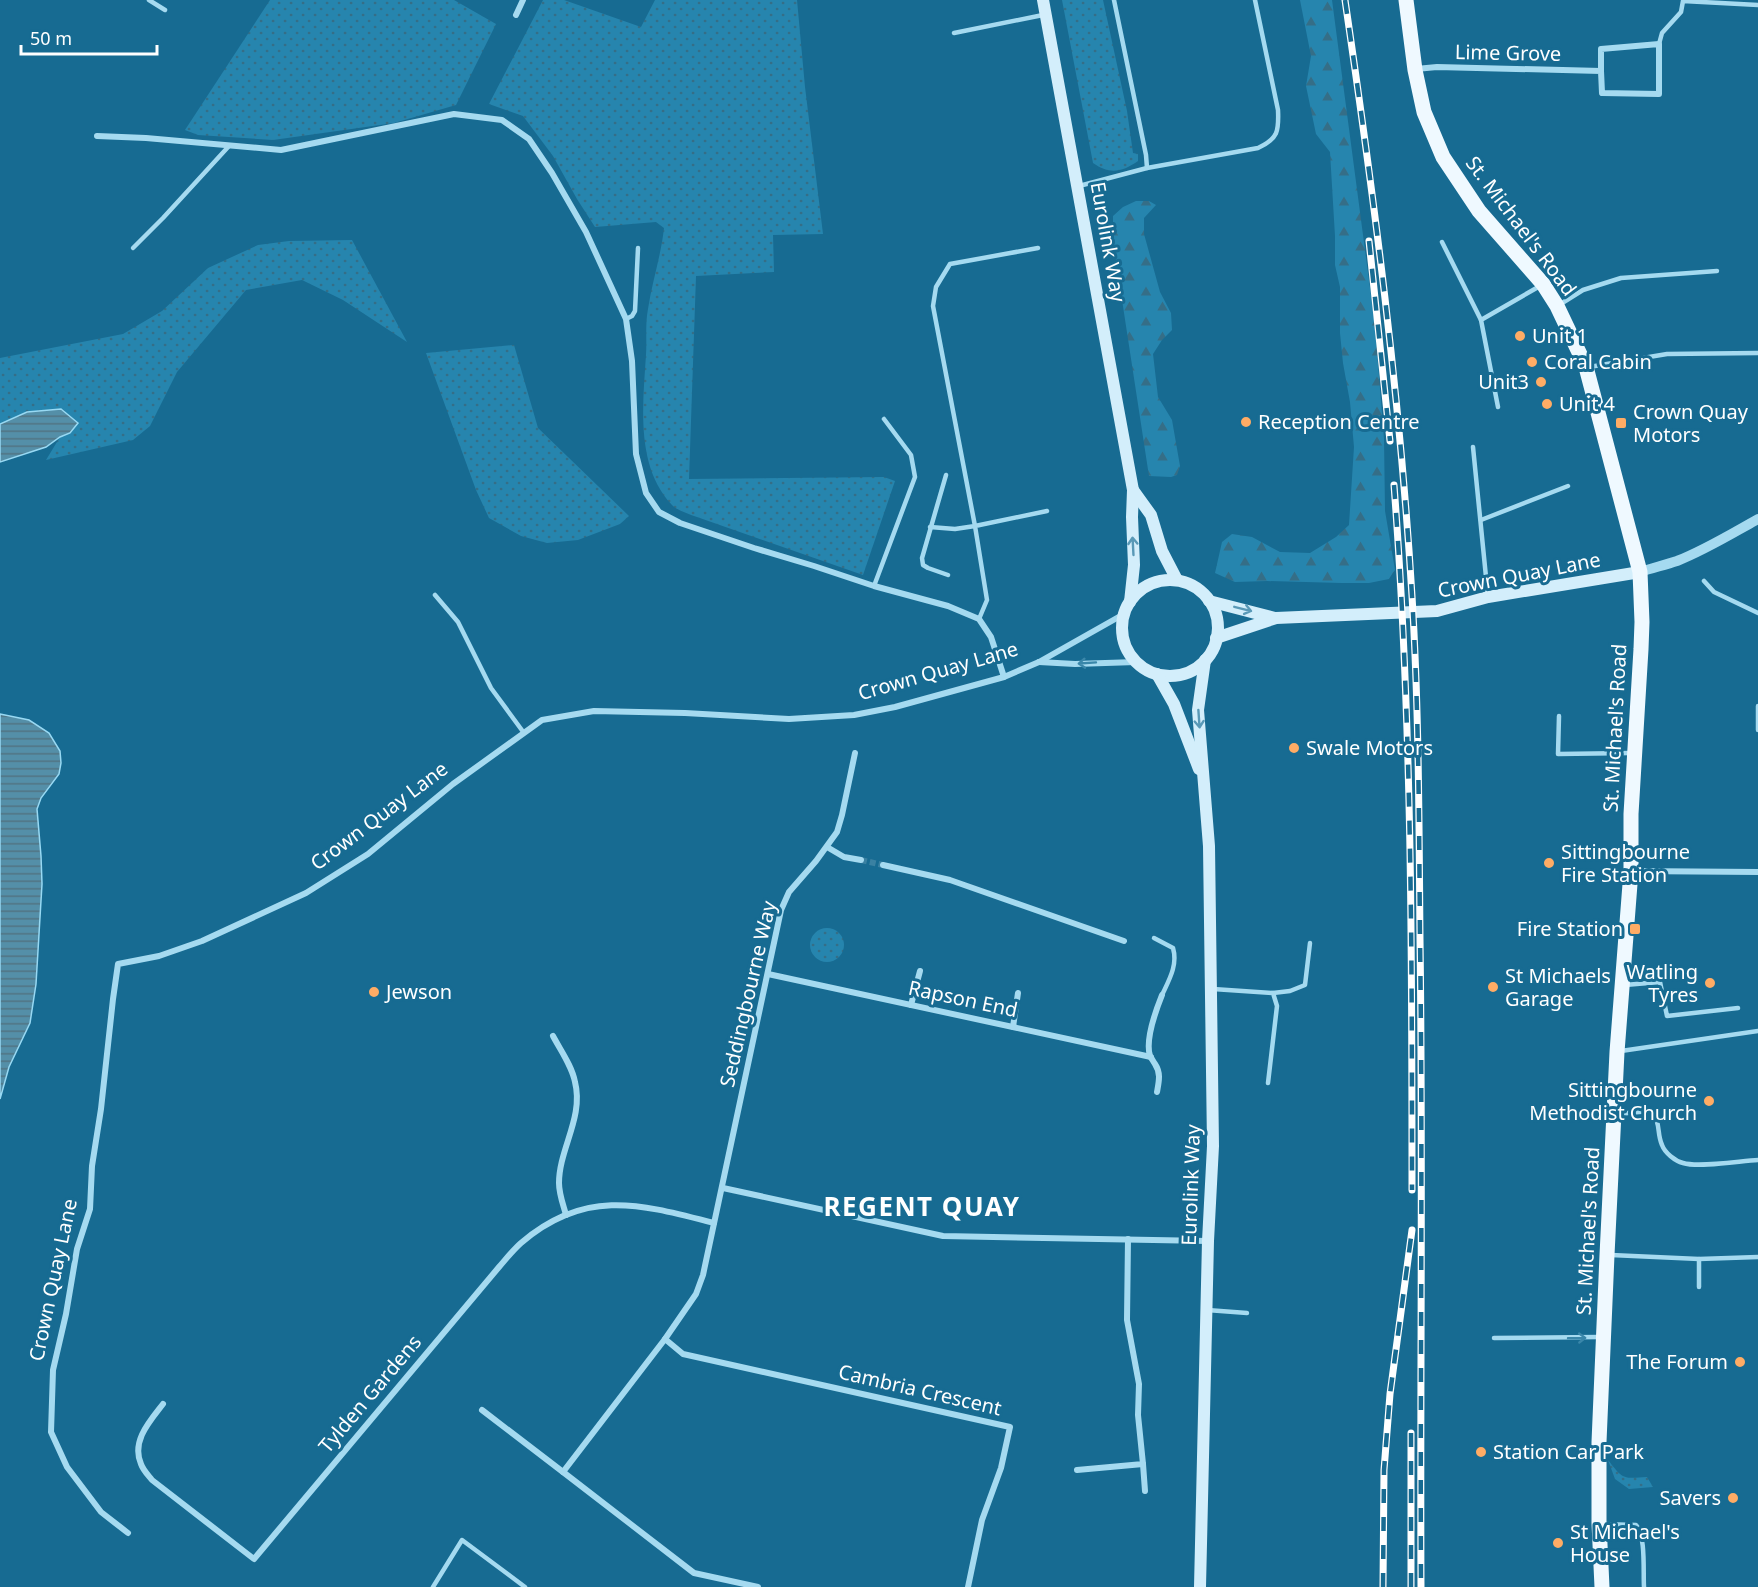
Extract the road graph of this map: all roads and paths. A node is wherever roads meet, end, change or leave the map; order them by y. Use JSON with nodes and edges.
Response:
{"nodes":[{"id":1,"x":148,"y":0,"type":"edge"},
{"id":2,"x":523,"y":0,"type":"edge"},
{"id":3,"x":1043,"y":0,"type":"edge"},
{"id":4,"x":1114,"y":0,"type":"edge"},
{"id":5,"x":1255,"y":0,"type":"edge"},
{"id":6,"x":1406,"y":0,"type":"edge"},
{"id":7,"x":1758,"y":5,"type":"edge"},
{"id":8,"x":165,"y":10,"type":"dead end"},
{"id":9,"x":1046,"y":14,"type":"junction"},
{"id":10,"x":516,"y":15,"type":"dead end"},
{"id":11,"x":954,"y":33,"type":"dead end"},
{"id":12,"x":1659,"y":44,"type":"junction"},
{"id":13,"x":1415,"y":69,"type":"junction"},
{"id":14,"x":1601,"y":71,"type":"junction"},
{"id":15,"x":97,"y":136,"type":"dead end"},
{"id":16,"x":229,"y":146,"type":"junction"},
{"id":17,"x":1147,"y":168,"type":"junction"},
{"id":18,"x":1079,"y":186,"type":"junction"},
{"id":19,"x":1442,"y":242,"type":"dead end"},
{"id":20,"x":133,"y":248,"type":"dead end"},
{"id":21,"x":638,"y":248,"type":"dead end"},
{"id":22,"x":1038,"y":248,"type":"dead end"},
{"id":23,"x":1717,"y":272,"type":"dead end"},
{"id":24,"x":1543,"y":284,"type":"junction"},
{"id":25,"x":1557,"y":306,"type":"junction"},
{"id":26,"x":626,"y":319,"type":"junction"},
{"id":27,"x":1481,"y":320,"type":"junction"},
{"id":28,"x":1758,"y":353,"type":"edge"},
{"id":29,"x":1586,"y":367,"type":"junction"},
{"id":30,"x":1498,"y":407,"type":"dead end"},
{"id":31,"x":884,"y":419,"type":"dead end"},
{"id":32,"x":1473,"y":447,"type":"dead end"},
{"id":33,"x":946,"y":475,"type":"dead end"},
{"id":34,"x":1568,"y":486,"type":"dead end"},
{"id":35,"x":1133,"y":490,"type":"junction"},
{"id":36,"x":1047,"y":511,"type":"dead end"},
{"id":37,"x":1758,"y":519,"type":"edge"},
{"id":38,"x":1481,"y":520,"type":"junction"},
{"id":39,"x":975,"y":526,"type":"junction"},
{"id":40,"x":930,"y":527,"type":"junction"},
{"id":41,"x":1640,"y":572,"type":"junction"},
{"id":42,"x":948,"y":575,"type":"dead end"},
{"id":43,"x":1177,"y":580,"type":"junction"},
{"id":44,"x":1704,"y":581,"type":"dead end"},
{"id":45,"x":874,"y":586,"type":"junction"},
{"id":46,"x":435,"y":596,"type":"dead end"},
{"id":47,"x":1488,"y":597,"type":"junction"},
{"id":48,"x":1209,"y":601,"type":"junction"},
{"id":49,"x":1130,"y":602,"type":"junction"},
{"id":50,"x":1758,"y":613,"type":"edge"},
{"id":51,"x":1124,"y":614,"type":"junction"},
{"id":52,"x":1276,"y":618,"type":"junction"},
{"id":53,"x":979,"y":619,"type":"junction"},
{"id":54,"x":1216,"y":638,"type":"junction"},
{"id":55,"x":1205,"y":660,"type":"junction"},
{"id":56,"x":1039,"y":662,"type":"junction"},
{"id":57,"x":1136,"y":662,"type":"junction"},
{"id":58,"x":1157,"y":674,"type":"junction"},
{"id":59,"x":1004,"y":677,"type":"junction"},
{"id":60,"x":1758,"y":706,"type":"edge"},
{"id":61,"x":1559,"y":716,"type":"dead end"},
{"id":62,"x":1758,"y":730,"type":"edge"},
{"id":63,"x":524,"y":733,"type":"junction"},
{"id":64,"x":855,"y":753,"type":"dead end"},
{"id":65,"x":1635,"y":753,"type":"junction"},
{"id":66,"x":1204,"y":784,"type":"junction"},
{"id":67,"x":827,"y":847,"type":"junction"},
{"id":68,"x":861,"y":860,"type":"tunnel mouth"},
{"id":69,"x":883,"y":865,"type":"tunnel mouth"},
{"id":70,"x":1631,"y":871,"type":"junction"},
{"id":71,"x":1758,"y":872,"type":"edge"},
{"id":72,"x":1154,"y":938,"type":"dead end"},
{"id":73,"x":1124,"y":941,"type":"dead end"},
{"id":74,"x":1310,"y":943,"type":"dead end"},
{"id":75,"x":920,"y":971,"type":"dead end"},
{"id":76,"x":768,"y":974,"type":"junction"},
{"id":77,"x":1622,"y":986,"type":"junction"},
{"id":78,"x":1210,"y":988,"type":"junction"},
{"id":79,"x":1018,"y":993,"type":"dead end"},
{"id":80,"x":1273,"y":993,"type":"junction"},
{"id":81,"x":1162,"y":995,"type":"joint"},
{"id":82,"x":911,"y":1005,"type":"junction"},
{"id":83,"x":1738,"y":1008,"type":"dead end"},
{"id":84,"x":1013,"y":1027,"type":"junction"},
{"id":85,"x":1758,"y":1031,"type":"edge"},
{"id":86,"x":553,"y":1036,"type":"dead end"},
{"id":87,"x":1617,"y":1052,"type":"junction"},
{"id":88,"x":1151,"y":1057,"type":"junction"},
{"id":89,"x":1268,"y":1083,"type":"dead end"},
{"id":90,"x":1157,"y":1092,"type":"dead end"},
{"id":91,"x":1614,"y":1114,"type":"junction"},
{"id":92,"x":1758,"y":1160,"type":"edge"},
{"id":93,"x":723,"y":1188,"type":"junction"},
{"id":94,"x":566,"y":1215,"type":"junction"},
{"id":95,"x":714,"y":1223,"type":"junction"},
{"id":96,"x":1128,"y":1239,"type":"junction"},
{"id":97,"x":1208,"y":1241,"type":"junction"},
{"id":98,"x":1607,"y":1255,"type":"junction"},
{"id":99,"x":1758,"y":1257,"type":"edge"},
{"id":100,"x":1699,"y":1258,"type":"junction"},
{"id":101,"x":1699,"y":1287,"type":"dead end"},
{"id":102,"x":1207,"y":1310,"type":"junction"},
{"id":103,"x":1247,"y":1313,"type":"dead end"},
{"id":104,"x":1604,"y":1337,"type":"junction"},
{"id":105,"x":1494,"y":1338,"type":"dead end"},
{"id":106,"x":665,"y":1339,"type":"junction"},
{"id":107,"x":163,"y":1404,"type":"dead end"},
{"id":108,"x":482,"y":1410,"type":"dead end"},
{"id":109,"x":1143,"y":1464,"type":"junction"},
{"id":110,"x":1077,"y":1470,"type":"dead end"},
{"id":111,"x":563,"y":1472,"type":"junction"},
{"id":112,"x":1146,"y":1491,"type":"dead end"},
{"id":113,"x":1599,"y":1523,"type":"junction"},
{"id":114,"x":128,"y":1533,"type":"dead end"},
{"id":115,"x":433,"y":1587,"type":"edge"},
{"id":116,"x":525,"y":1587,"type":"edge"},
{"id":117,"x":758,"y":1587,"type":"edge"},
{"id":118,"x":968,"y":1587,"type":"edge"},
{"id":119,"x":1200,"y":1587,"type":"edge"},
{"id":120,"x":1602,"y":1587,"type":"edge"},
{"id":121,"x":1644,"y":1587,"type":"edge"}],
"edges":[{"from":1,"to":8,"type":"lane"},
{"from":2,"to":10,"type":"street"},
{"from":3,"to":9,"type":"main road","name":"Eurolink Way"},
{"from":4,"to":17,"type":"lane"},
{"from":5,"to":17,"type":"lane"},
{"from":6,"to":13,"type":"main road","name":"St. Michael's Road"},
{"from":7,"to":12,"type":"lane"},
{"from":9,"to":11,"type":"lane"},
{"from":9,"to":18,"type":"main road","name":"Eurolink Way"},
{"from":12,"to":14,"type":"street"},
{"from":12,"to":14,"type":"street"},
{"from":13,"to":14,"type":"street","name":"Lime Grove"},
{"from":13,"to":24,"type":"main road","name":"St. Michael's Road"},
{"from":15,"to":16,"type":"street"},
{"from":16,"to":20,"type":"lane"},
{"from":16,"to":26,"type":"street"},
{"from":17,"to":18,"type":"lane"},
{"from":18,"to":35,"type":"main road","name":"Eurolink Way"},
{"from":19,"to":27,"type":"lane"},
{"from":21,"to":26,"type":"lane"},
{"from":22,"to":39,"type":"lane"},
{"from":23,"to":25,"type":"lane"},
{"from":24,"to":25,"type":"main road","name":"St. Michael's Road"},
{"from":24,"to":27,"type":"lane"},
{"from":25,"to":29,"type":"main road","name":"St. Michael's Road"},
{"from":26,"to":45,"type":"street"},
{"from":27,"to":30,"type":"lane"},
{"from":28,"to":29,"type":"lane"},
{"from":29,"to":41,"type":"main road","name":"St. Michael's Road"},
{"from":31,"to":45,"type":"lane"},
{"from":32,"to":38,"type":"lane"},
{"from":33,"to":40,"type":"lane"},
{"from":34,"to":38,"type":"lane"},
{"from":35,"to":43,"type":"main road","name":"Eurolink Way"},
{"from":49,"to":35,"type":"main road","name":"Eurolink Way","one_way":true},
{"from":36,"to":39,"type":"lane"},
{"from":37,"to":41,"type":"street","name":"Crown Quay Lane"},
{"from":38,"to":47,"type":"lane"},
{"from":39,"to":40,"type":"lane"},
{"from":39,"to":53,"type":"lane"},
{"from":40,"to":42,"type":"lane"},
{"from":41,"to":47,"type":"main road","name":"Crown Quay Lane"},
{"from":41,"to":65,"type":"main road","name":"St. Michael's Road"},
{"from":43,"to":48,"type":"main road"},
{"from":43,"to":49,"type":"main road"},
{"from":44,"to":50,"type":"lane"},
{"from":45,"to":53,"type":"street"},
{"from":46,"to":63,"type":"lane"},
{"from":47,"to":52,"type":"main road","name":"Crown Quay Lane"},
{"from":48,"to":52,"type":"main road","name":"Crown Quay Lane","one_way":true},
{"from":48,"to":54,"type":"main road"},
{"from":49,"to":51,"type":"main road"},
{"from":51,"to":56,"type":"street","name":"Crown Quay Lane"},
{"from":51,"to":57,"type":"main road"},
{"from":52,"to":54,"type":"main road","name":"Crown Quay Lane"},
{"from":53,"to":59,"type":"street"},
{"from":54,"to":55,"type":"main road"},
{"from":55,"to":58,"type":"main road"},
{"from":55,"to":66,"type":"main road","name":"Eurolink Way","one_way":true},
{"from":57,"to":56,"type":"street","name":"Crown Quay Lane","one_way":true},
{"from":56,"to":59,"type":"street","name":"Crown Quay Lane"},
{"from":57,"to":58,"type":"main road"},
{"from":58,"to":66,"type":"main road","name":"Eurolink Way"},
{"from":59,"to":63,"type":"street","name":"Crown Quay Lane"},
{"from":60,"to":62,"type":"lane"},
{"from":61,"to":65,"type":"lane"},
{"from":63,"to":114,"type":"street","name":"Crown Quay Lane"},
{"from":64,"to":67,"type":"street","name":"Seddingbourne Way"},
{"from":65,"to":70,"type":"main road","name":"St. Michael's Road"},
{"from":66,"to":78,"type":"main road","name":"Eurolink Way"},
{"from":67,"to":68,"type":"street"},
{"from":67,"to":76,"type":"street","name":"Seddingbourne Way"},
{"from":69,"to":73,"type":"street"},
{"from":70,"to":71,"type":"street"},
{"from":70,"to":77,"type":"main road","name":"St. Michael's Road"},
{"from":72,"to":81,"type":"lane"},
{"from":74,"to":80,"type":"lane"},
{"from":75,"to":82,"type":"street"},
{"from":76,"to":82,"type":"street","name":"Rapson End"},
{"from":76,"to":93,"type":"street","name":"Seddingbourne Way"},
{"from":77,"to":83,"type":"lane"},
{"from":77,"to":87,"type":"main road","name":"St. Michael's Road"},
{"from":78,"to":80,"type":"lane"},
{"from":78,"to":97,"type":"main road","name":"Eurolink Way"},
{"from":79,"to":84,"type":"street"},
{"from":80,"to":89,"type":"lane"},
{"from":81,"to":88,"type":"street"},
{"from":82,"to":84,"type":"street","name":"Rapson End"},
{"from":84,"to":88,"type":"street","name":"Rapson End"},
{"from":85,"to":87,"type":"lane"},
{"from":86,"to":94,"type":"street"},
{"from":87,"to":91,"type":"main road","name":"St. Michael's Road"},
{"from":88,"to":90,"type":"street"},
{"from":91,"to":92,"type":"lane"},
{"from":91,"to":98,"type":"main road","name":"St. Michael's Road"},
{"from":93,"to":95,"type":"street"},
{"from":93,"to":96,"type":"street"},
{"from":94,"to":95,"type":"street","name":"Tylden Gardens"},
{"from":94,"to":107,"type":"street","name":"Tylden Gardens"},
{"from":95,"to":106,"type":"street"},
{"from":96,"to":97,"type":"street"},
{"from":96,"to":109,"type":"street"},
{"from":97,"to":102,"type":"main road","name":"Eurolink Way"},
{"from":98,"to":100,"type":"lane"},
{"from":98,"to":104,"type":"main road","name":"St. Michael's Road"},
{"from":99,"to":100,"type":"lane"},
{"from":100,"to":101,"type":"lane"},
{"from":102,"to":103,"type":"lane"},
{"from":102,"to":119,"type":"main road","name":"Eurolink Way"},
{"from":105,"to":104,"type":"lane","one_way":true},
{"from":104,"to":113,"type":"main road","name":"St. Michael's Road"},
{"from":106,"to":111,"type":"street"},
{"from":106,"to":118,"type":"street","name":"Cambria Crescent"},
{"from":108,"to":111,"type":"street"},
{"from":109,"to":110,"type":"street"},
{"from":109,"to":112,"type":"street"},
{"from":111,"to":117,"type":"street"},
{"from":113,"to":120,"type":"main road","name":"St. Michael's Road"},
{"from":113,"to":121,"type":"lane"},
{"from":115,"to":116,"type":"lane"}]}
